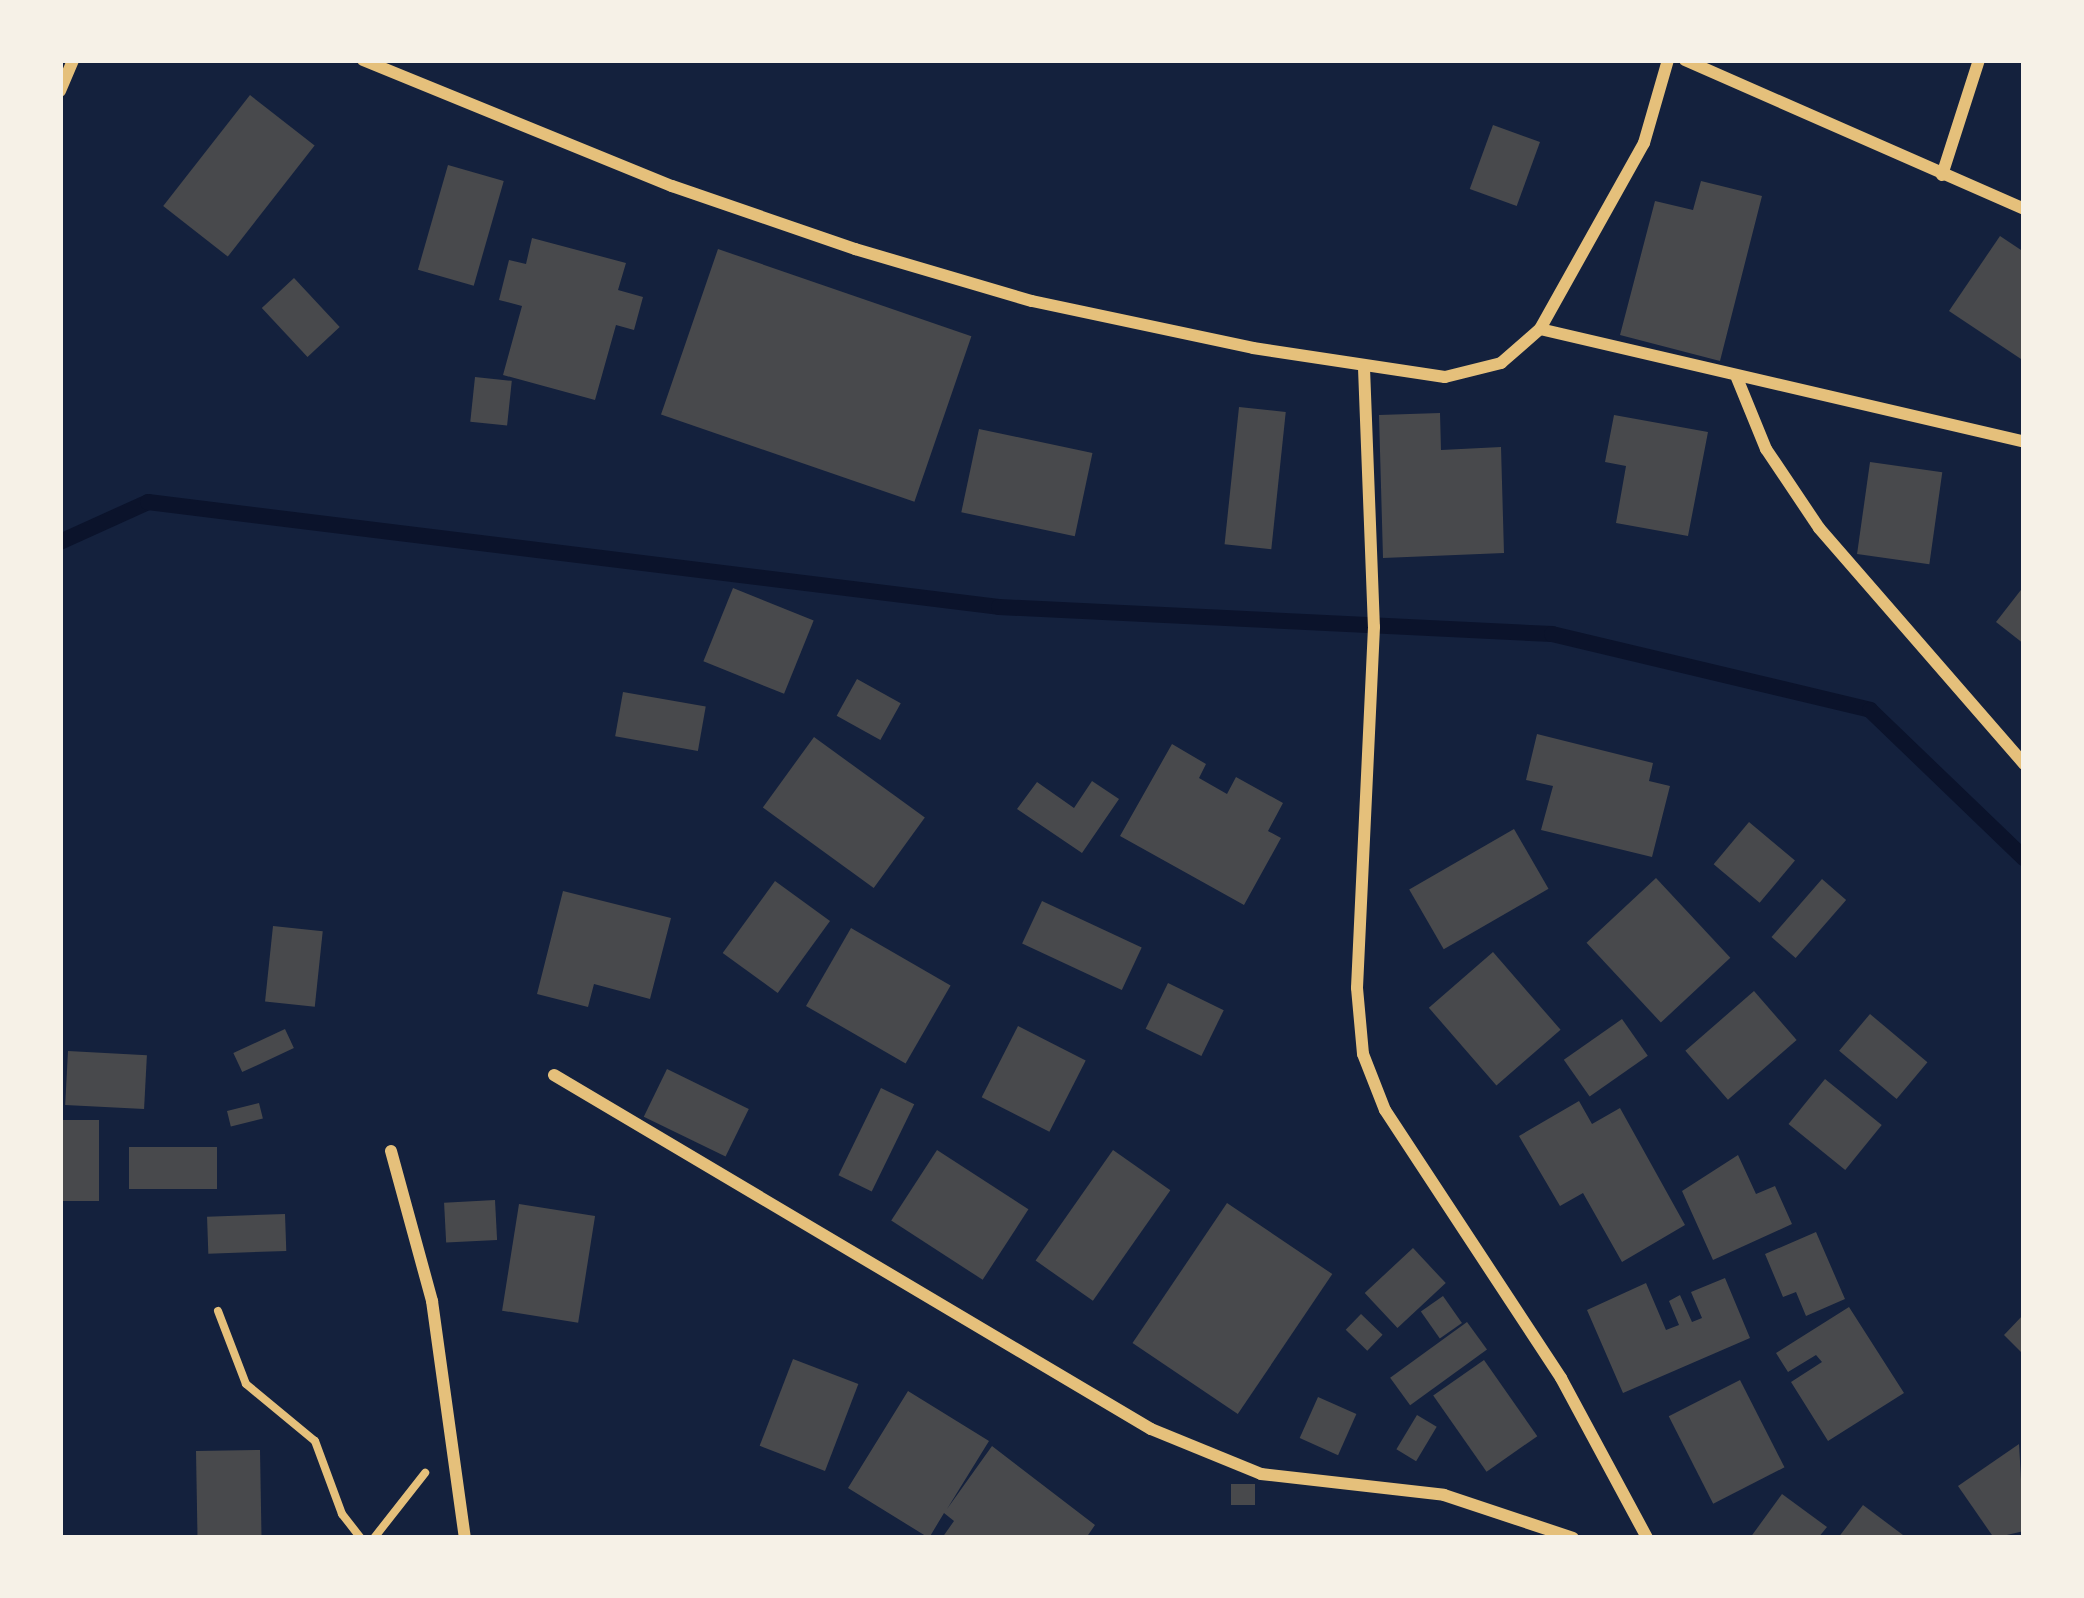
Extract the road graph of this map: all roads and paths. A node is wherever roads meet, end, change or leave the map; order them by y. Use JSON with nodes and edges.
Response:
{"nodes":[{"id":1,"x":73,"y":60,"type":"edge"},
{"id":2,"x":363,"y":60,"type":"edge"},
{"id":3,"x":1668,"y":60,"type":"edge"},
{"id":4,"x":1685,"y":60,"type":"edge"},
{"id":5,"x":1979,"y":60,"type":"edge"},
{"id":6,"x":60,"y":91,"type":"edge"},
{"id":7,"x":1942,"y":175,"type":"junction"},
{"id":8,"x":2024,"y":208,"type":"edge"},
{"id":9,"x":1540,"y":329,"type":"junction"},
{"id":10,"x":1364,"y":368,"type":"junction"},
{"id":11,"x":1737,"y":378,"type":"junction"},
{"id":12,"x":2024,"y":442,"type":"edge"},
{"id":13,"x":2024,"y":764,"type":"edge"},
{"id":14,"x":554,"y":1075,"type":"dead end"},
{"id":15,"x":391,"y":1151,"type":"dead end"},
{"id":16,"x":218,"y":1311,"type":"dead end"},
{"id":17,"x":454,"y":1436,"type":"junction"},
{"id":18,"x":361,"y":1538,"type":"edge"},
{"id":19,"x":374,"y":1538,"type":"edge"},
{"id":20,"x":465,"y":1538,"type":"edge"},
{"id":21,"x":1573,"y":1538,"type":"edge"},
{"id":22,"x":1647,"y":1538,"type":"edge"}],
"edges":[{"from":1,"to":6,"type":"street"},
{"from":2,"to":10,"type":"street"},
{"from":3,"to":9,"type":"street"},
{"from":4,"to":7,"type":"street"},
{"from":5,"to":7,"type":"street"},
{"from":7,"to":8,"type":"street"},
{"from":9,"to":10,"type":"street"},
{"from":9,"to":11,"type":"street"},
{"from":10,"to":22,"type":"street"},
{"from":11,"to":12,"type":"street"},
{"from":11,"to":13,"type":"street"},
{"from":14,"to":21,"type":"street"},
{"from":15,"to":17,"type":"street"},
{"from":16,"to":18,"type":"path"},
{"from":17,"to":19,"type":"path"},
{"from":17,"to":20,"type":"street"}]}
